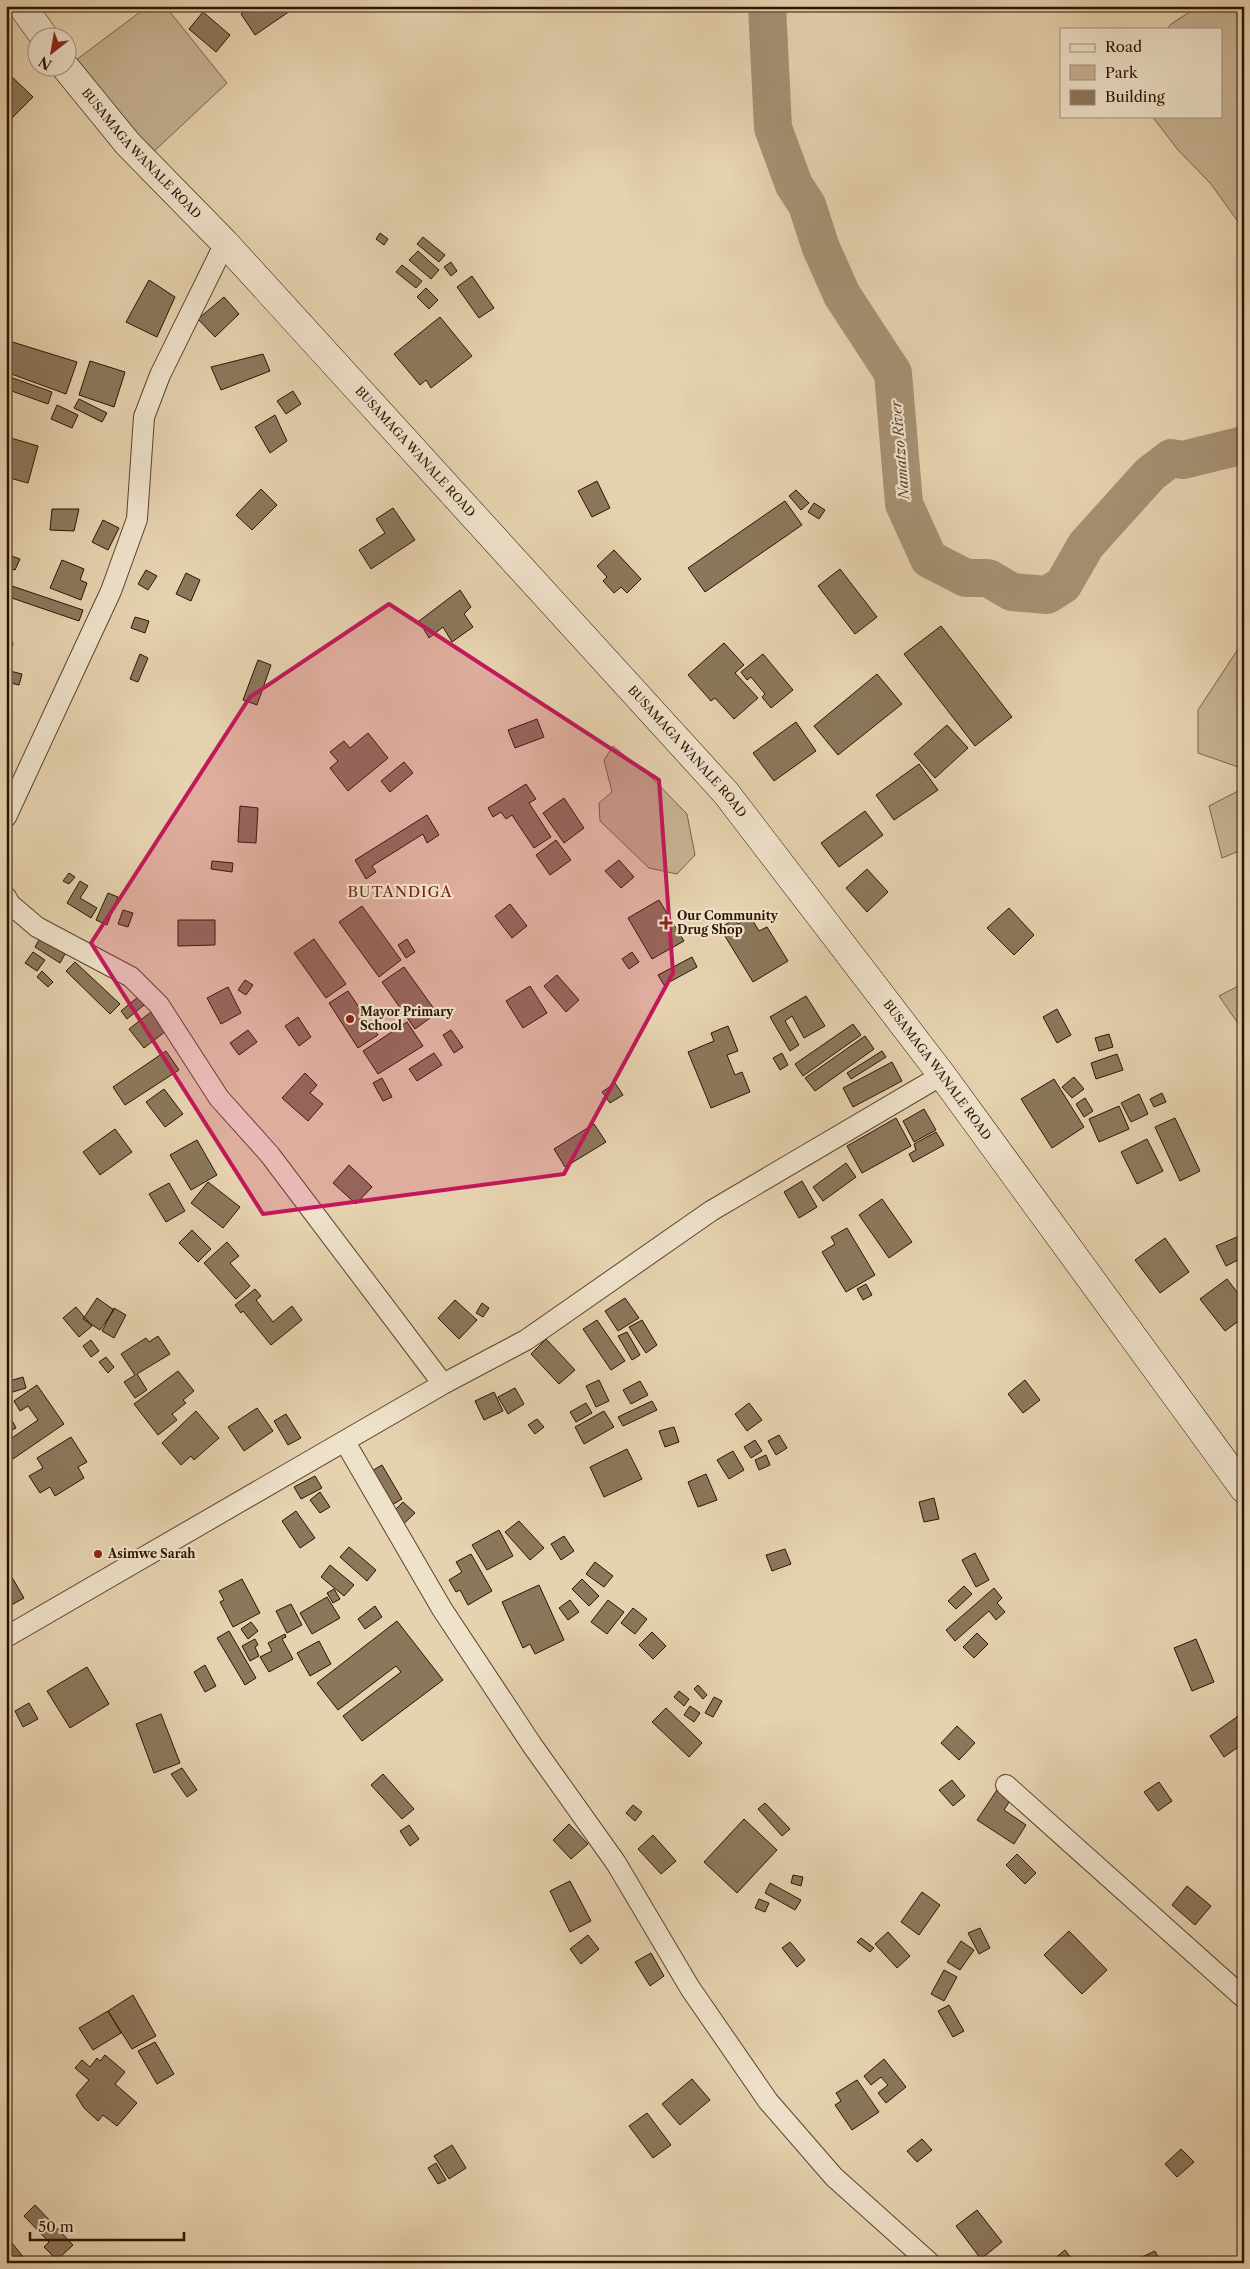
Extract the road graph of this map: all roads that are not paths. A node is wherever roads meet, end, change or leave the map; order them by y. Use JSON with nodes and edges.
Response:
{"nodes":[{"id":1,"x":22,"y":6,"type":"edge"},
{"id":2,"x":37,"y":28,"type":"edge"},
{"id":3,"x":74,"y":78,"type":"edge"},
{"id":4,"x":225,"y":243,"type":"junction"},
{"id":5,"x":6,"y":817,"type":"edge"},
{"id":6,"x":6,"y":897,"type":"edge"},
{"id":7,"x":942,"y":1075,"type":"junction"},
{"id":8,"x":443,"y":1384,"type":"junction"},
{"id":9,"x":345,"y":1442,"type":"junction"},
{"id":10,"x":1244,"y":1489,"type":"edge"},
{"id":11,"x":6,"y":1637,"type":"edge"},
{"id":12,"x":1006,"y":1785,"type":"dead end"},
{"id":13,"x":1244,"y":1998,"type":"edge"},
{"id":14,"x":930,"y":2263,"type":"edge"}],
"edges":[{"from":1,"to":2,"type":"street"},
{"from":3,"to":4,"type":"street","name":"BUSAMAGA WANALE ROAD"},
{"from":4,"to":5,"type":"street"},
{"from":4,"to":7,"type":"street","name":"BUSAMAGA WANALE ROAD"},
{"from":6,"to":8,"type":"street"},
{"from":7,"to":8,"type":"street"},
{"from":7,"to":10,"type":"street","name":"BUSAMAGA WANALE ROAD"},
{"from":8,"to":9,"type":"street"},
{"from":9,"to":11,"type":"street"},
{"from":9,"to":14,"type":"street"},
{"from":12,"to":13,"type":"street"}]}
